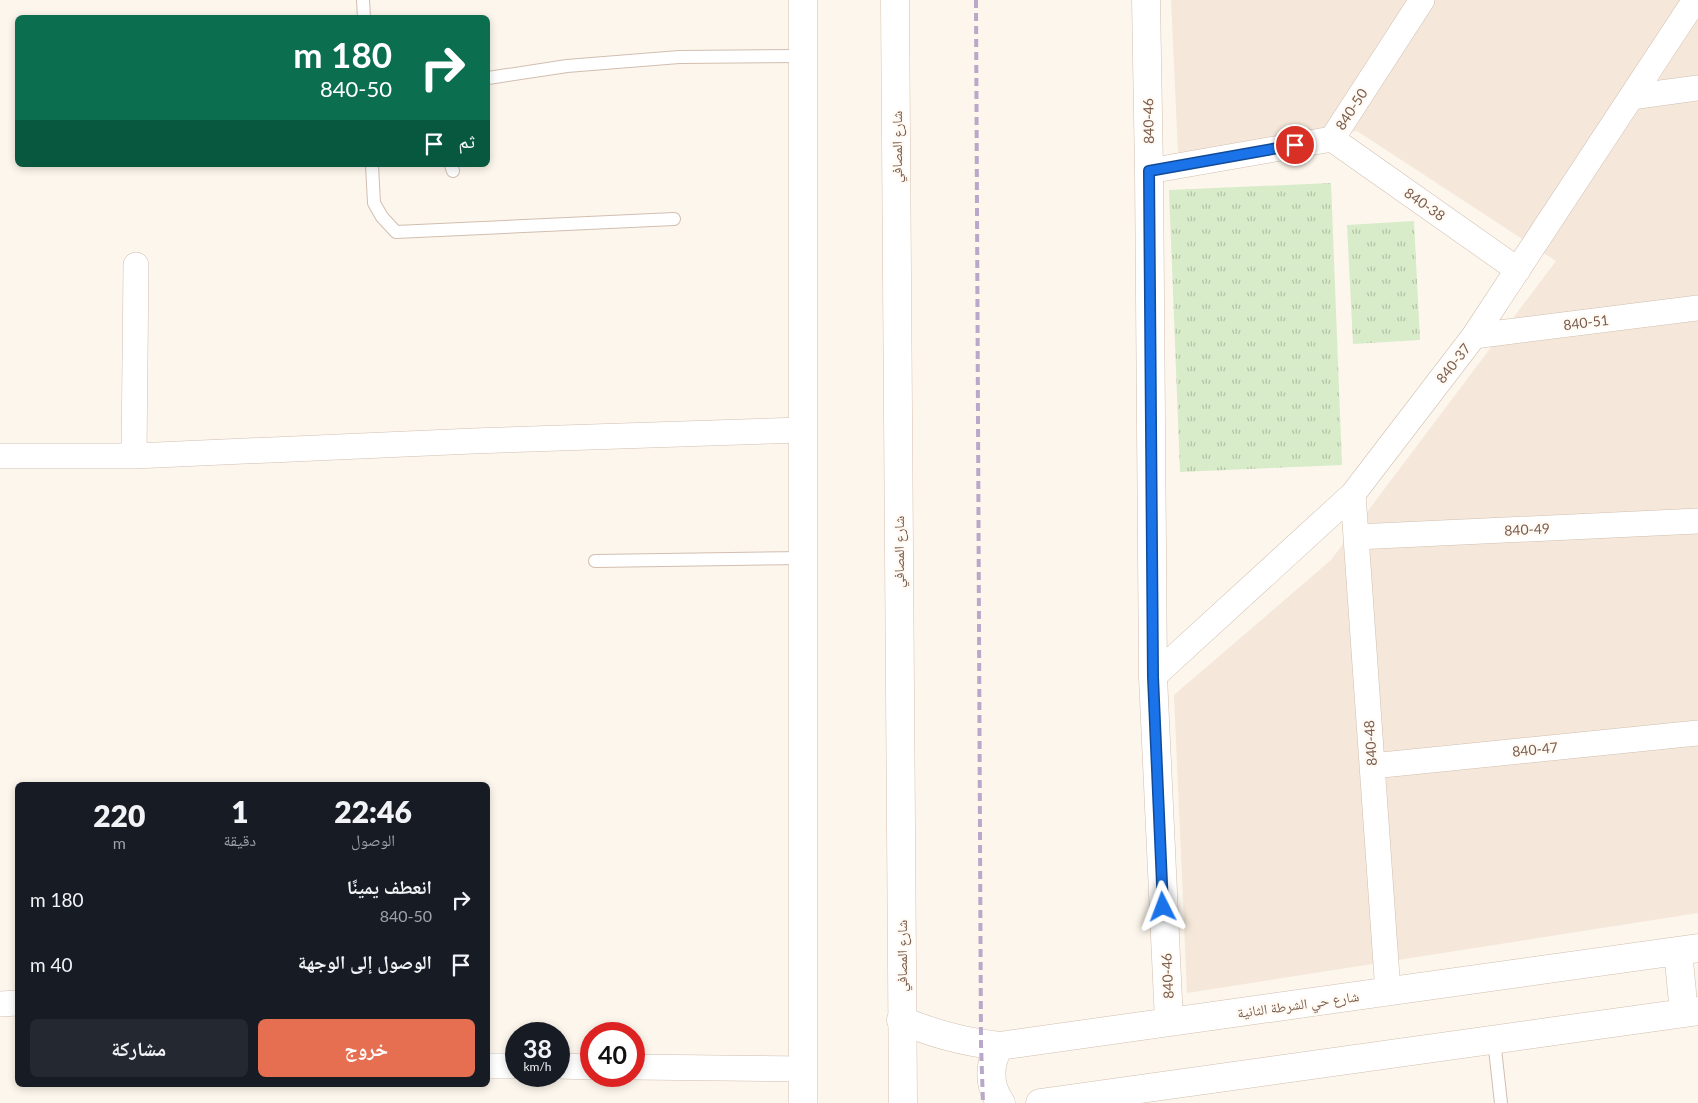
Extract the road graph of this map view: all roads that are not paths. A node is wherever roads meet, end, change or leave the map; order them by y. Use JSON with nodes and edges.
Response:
{"nodes":[{"id":1,"x":364,"y":0,"type":"edge"},
{"id":2,"x":1146,"y":0,"type":"edge"},
{"id":3,"x":1422,"y":0,"type":"edge"},
{"id":4,"x":1695,"y":0,"type":"edge"},
{"id":5,"x":891,"y":2,"type":"edge"},
{"id":6,"x":808,"y":4,"type":"edge"},
{"id":7,"x":364,"y":15,"type":"edge"},
{"id":8,"x":802,"y":56,"type":"junction"},
{"id":9,"x":490,"y":78,"type":"edge"},
{"id":10,"x":1698,"y":88,"type":"edge"},
{"id":11,"x":1631,"y":97,"type":"junction"},
{"id":12,"x":1332,"y":139,"type":"junction"},
{"id":13,"x":372,"y":167,"type":"edge"},
{"id":14,"x":1149,"y":171,"type":"junction"},
{"id":15,"x":674,"y":219,"type":"dead end"},
{"id":16,"x":136,"y":264,"type":"dead end"},
{"id":17,"x":1518,"y":270,"type":"junction"},
{"id":18,"x":1698,"y":308,"type":"edge"},
{"id":19,"x":1474,"y":336,"type":"junction"},
{"id":20,"x":802,"y":430,"type":"junction"},
{"id":21,"x":0,"y":456,"type":"edge"},
{"id":22,"x":134,"y":456,"type":"junction"},
{"id":23,"x":1353,"y":494,"type":"junction"},
{"id":24,"x":1698,"y":521,"type":"edge"},
{"id":25,"x":1356,"y":537,"type":"junction"},
{"id":26,"x":803,"y":558,"type":"junction"},
{"id":27,"x":594,"y":561,"type":"dead end"},
{"id":28,"x":1153,"y":677,"type":"junction"},
{"id":29,"x":1698,"y":733,"type":"edge"},
{"id":30,"x":1372,"y":766,"type":"junction"},
{"id":31,"x":1688,"y":950,"type":"edge"},
{"id":32,"x":1388,"y":992,"type":"junction"},
{"id":33,"x":0,"y":1004,"type":"edge"},
{"id":34,"x":15,"y":1004,"type":"edge"},
{"id":35,"x":1691,"y":1012,"type":"edge"},
{"id":36,"x":901,"y":1020,"type":"junction"},
{"id":37,"x":1169,"y":1022,"type":"junction"},
{"id":38,"x":1494,"y":1040,"type":"junction"},
{"id":39,"x":998,"y":1046,"type":"junction"},
{"id":40,"x":490,"y":1066,"type":"edge"},
{"id":41,"x":505,"y":1066,"type":"edge"},
{"id":42,"x":645,"y":1067,"type":"edge"},
{"id":43,"x":803,"y":1069,"type":"junction"},
{"id":44,"x":803,"y":1103,"type":"edge"},
{"id":45,"x":903,"y":1103,"type":"edge"},
{"id":46,"x":1001,"y":1103,"type":"edge"},
{"id":47,"x":1040,"y":1103,"type":"edge"},
{"id":48,"x":1502,"y":1103,"type":"edge"}],
"edges":[{"from":1,"to":7,"type":"lane"},
{"from":2,"to":14,"type":"street","name":"840-46"},
{"from":3,"to":12,"type":"street","name":"840-50"},
{"from":4,"to":11,"type":"street","name":"840-37"},
{"from":5,"to":36,"type":"street","name":"شارع المصافي"},
{"from":6,"to":8,"type":"street"},
{"from":8,"to":9,"type":"lane"},
{"from":8,"to":20,"type":"street"},
{"from":10,"to":11,"type":"street"},
{"from":11,"to":17,"type":"street","name":"840-37"},
{"from":12,"to":14,"type":"street","name":"840-50"},
{"from":12,"to":17,"type":"street","name":"840-38"},
{"from":13,"to":15,"type":"lane"},
{"from":14,"to":28,"type":"street","name":"840-46"},
{"from":16,"to":22,"type":"street"},
{"from":17,"to":19,"type":"street","name":"840-37"},
{"from":18,"to":19,"type":"street","name":"840-51"},
{"from":19,"to":23,"type":"street","name":"840-37"},
{"from":20,"to":22,"type":"street"},
{"from":20,"to":26,"type":"street"},
{"from":21,"to":22,"type":"street"},
{"from":23,"to":25,"type":"street","name":"840-48"},
{"from":23,"to":28,"type":"street","name":"840-37"},
{"from":24,"to":25,"type":"street","name":"840-49"},
{"from":25,"to":30,"type":"street","name":"840-48"},
{"from":26,"to":27,"type":"lane"},
{"from":26,"to":43,"type":"street"},
{"from":28,"to":37,"type":"street","name":"840-46"},
{"from":29,"to":30,"type":"street","name":"840-47"},
{"from":30,"to":32,"type":"street","name":"840-48"},
{"from":31,"to":32,"type":"street","name":"شارع حي الشرطة الثانية"},
{"from":31,"to":35,"type":"street"},
{"from":32,"to":37,"type":"street","name":"شارع حي الشرطة الثانية"},
{"from":33,"to":34,"type":"street"},
{"from":35,"to":38,"type":"street"},
{"from":36,"to":39,"type":"street","name":"شارع حي الشرطة الثانية"},
{"from":36,"to":45,"type":"street","name":"شارع المصافي"},
{"from":37,"to":39,"type":"street","name":"شارع حي الشرطة الثانية"},
{"from":38,"to":47,"type":"street"},
{"from":38,"to":48,"type":"lane"},
{"from":39,"to":46,"type":"street"},
{"from":40,"to":41,"type":"street"},
{"from":42,"to":43,"type":"street"},
{"from":43,"to":44,"type":"street"}]}
